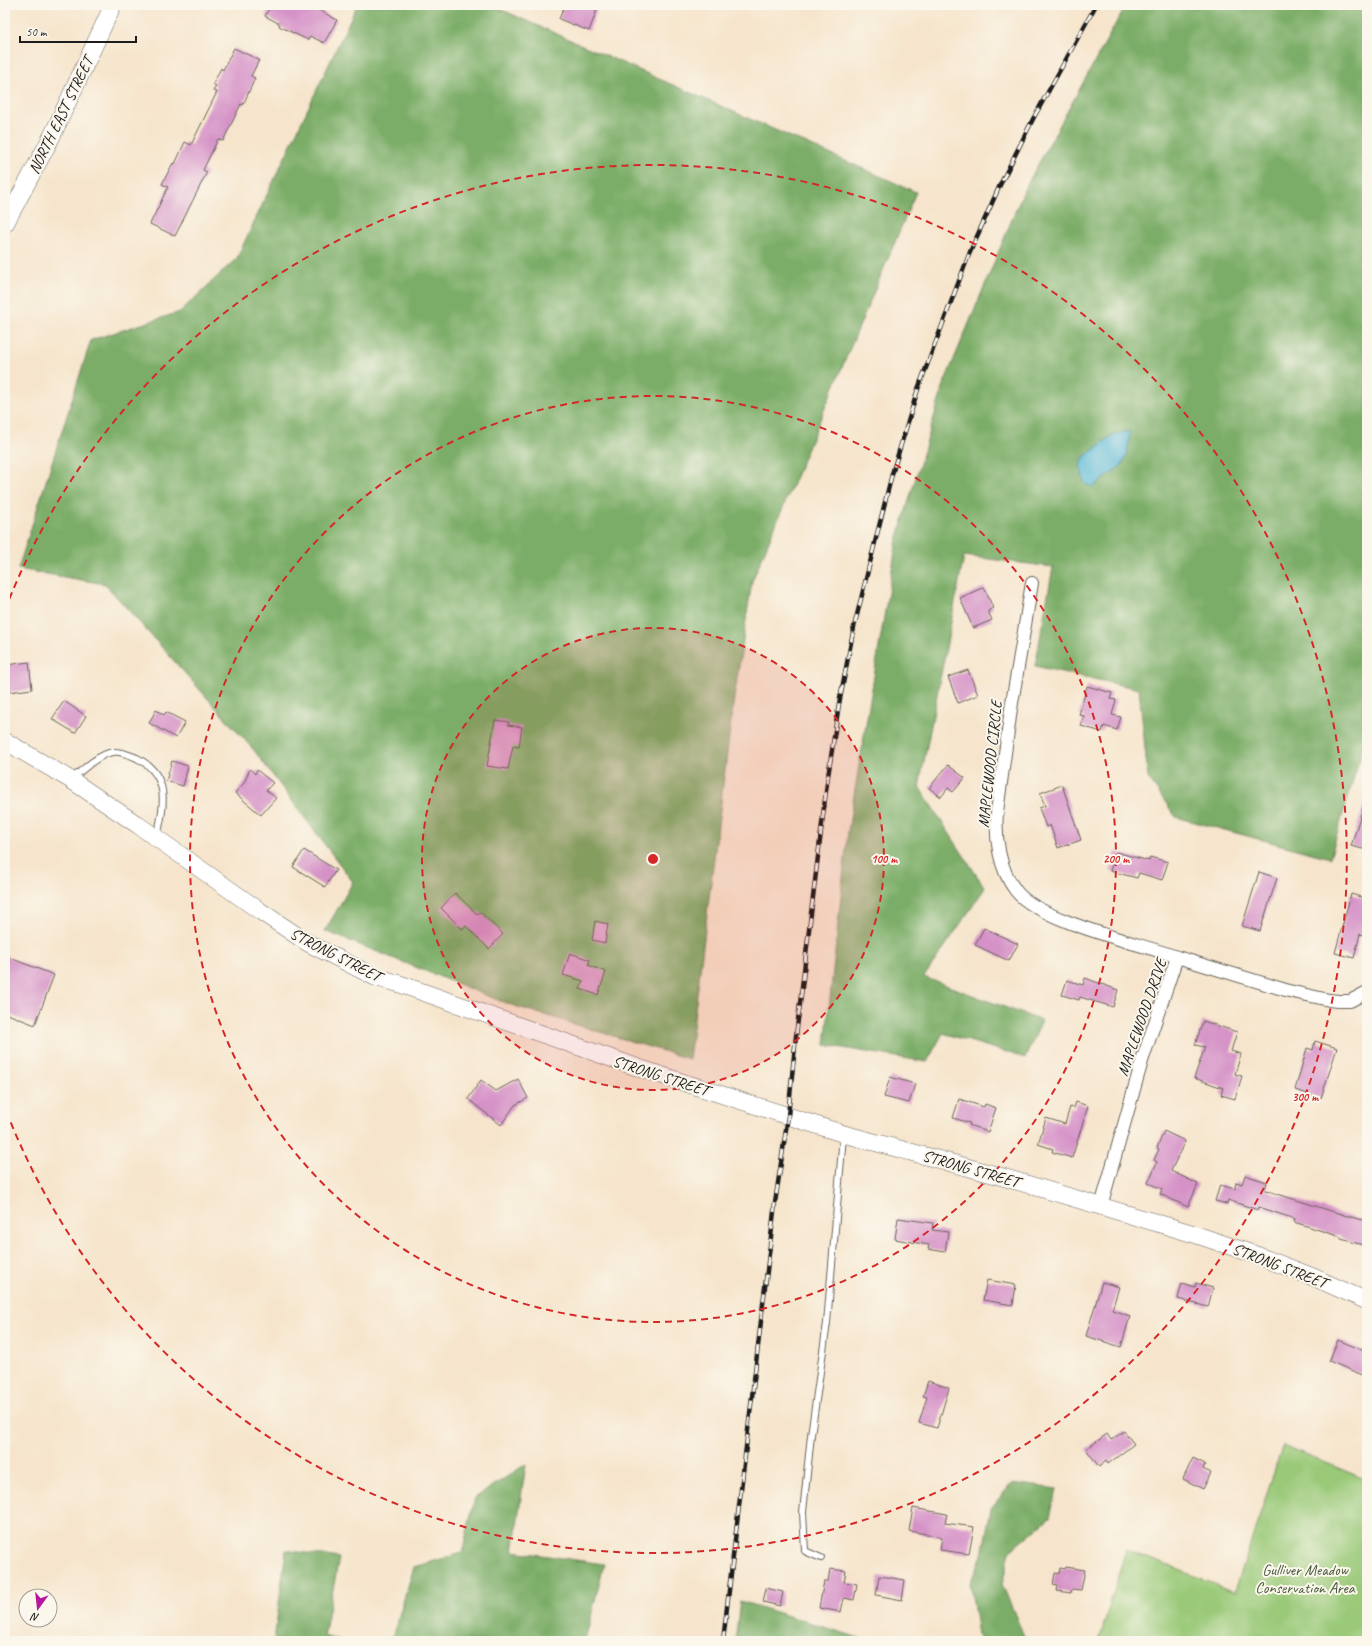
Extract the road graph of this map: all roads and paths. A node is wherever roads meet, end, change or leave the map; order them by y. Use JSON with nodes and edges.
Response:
{"nodes":[{"id":1,"x":113,"y":5,"type":"edge"},
{"id":2,"x":5,"y":224,"type":"edge"},
{"id":3,"x":1032,"y":583,"type":"dead end"},
{"id":4,"x":5,"y":741,"type":"edge"},
{"id":5,"x":71,"y":780,"type":"junction"},
{"id":6,"x":156,"y":838,"type":"junction"},
{"id":7,"x":1177,"y":957,"type":"junction"},
{"id":8,"x":1367,"y":992,"type":"edge"},
{"id":9,"x":844,"y":1134,"type":"junction"},
{"id":10,"x":1102,"y":1206,"type":"junction"},
{"id":11,"x":1367,"y":1301,"type":"edge"},
{"id":12,"x":821,"y":1558,"type":"dead end"}],
"edges":[{"from":1,"to":2,"type":"main road","name":"NORTH EAST STREET"},
{"from":3,"to":7,"type":"street","name":"MAPLEWOOD CIRCLE"},
{"from":4,"to":5,"type":"main road","name":"STRONG STREET"},
{"from":5,"to":6,"type":"main road","name":"STRONG STREET"},
{"from":5,"to":6,"type":"lane"},
{"from":6,"to":9,"type":"main road","name":"STRONG STREET"},
{"from":7,"to":8,"type":"street","name":"MAPLEWOOD DRIVE"},
{"from":7,"to":10,"type":"street","name":"MAPLEWOOD DRIVE"},
{"from":9,"to":10,"type":"main road","name":"STRONG STREET"},
{"from":9,"to":12,"type":"lane"},
{"from":10,"to":11,"type":"main road","name":"STRONG STREET"}]}
